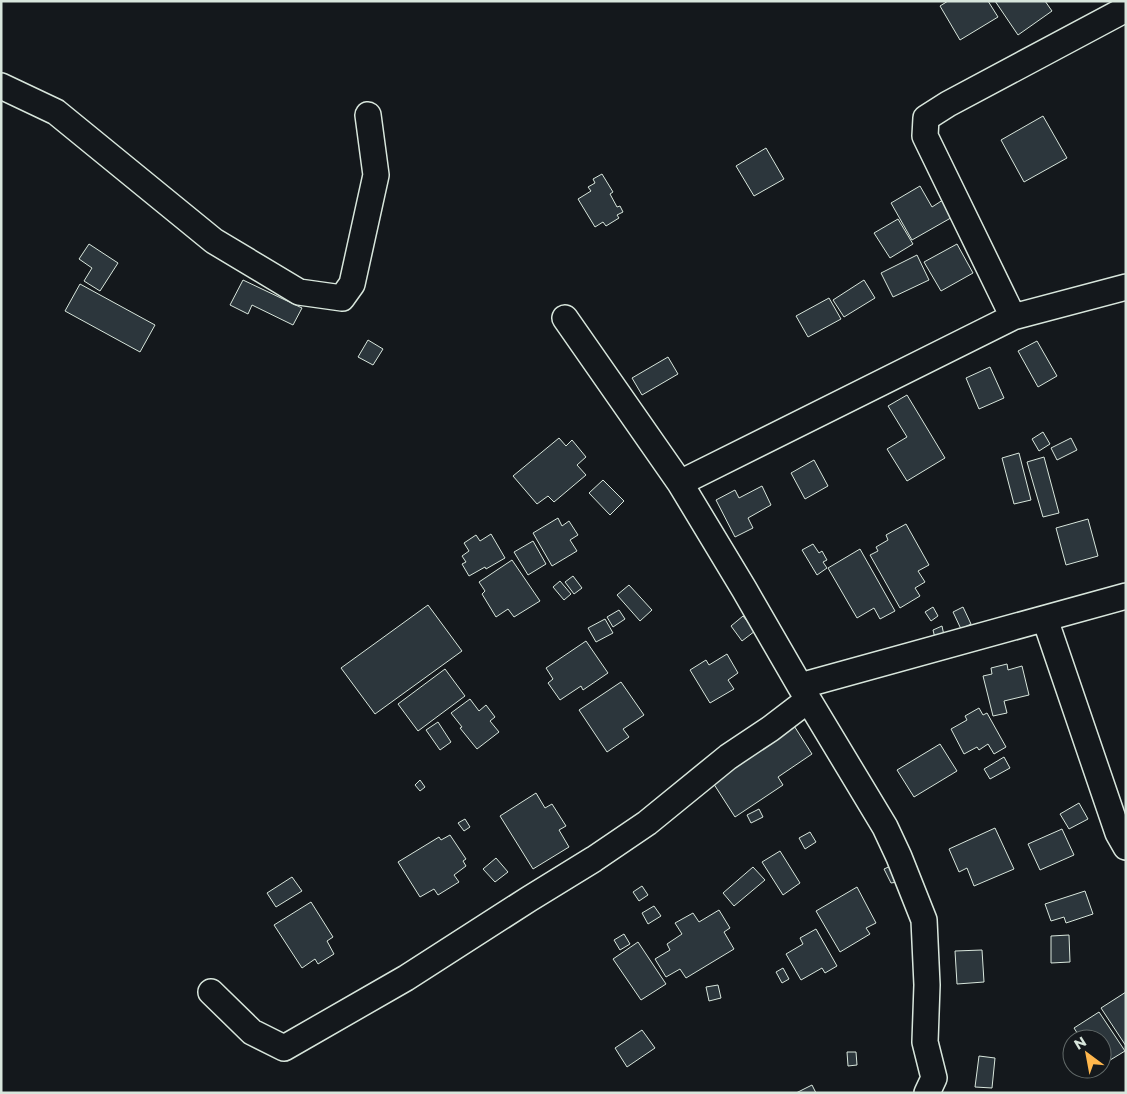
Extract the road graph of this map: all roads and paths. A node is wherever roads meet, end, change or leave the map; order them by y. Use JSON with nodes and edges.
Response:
{"nodes":[{"id":1,"x":1126,"y":9,"type":"edge"},
{"id":2,"x":1,"y":86,"type":"edge"},
{"id":3,"x":368,"y":115,"type":"dead end"},
{"id":4,"x":1126,"y":287,"type":"edge"},
{"id":5,"x":1013,"y":317,"type":"junction"},
{"id":6,"x":565,"y":318,"type":"dead end"},
{"id":7,"x":680,"y":483,"type":"junction"},
{"id":8,"x":1126,"y":596,"type":"edge"},
{"id":9,"x":1045,"y":618,"type":"junction"},
{"id":10,"x":804,"y":693,"type":"junction"},
{"id":11,"x":1126,"y":847,"type":"edge"},
{"id":12,"x":211,"y":992,"type":"dead end"},
{"id":13,"x":927,"y":1093,"type":"edge"}],
"edges":[{"from":1,"to":5,"type":"street"},
{"from":2,"to":3,"type":"street"},
{"from":4,"to":5,"type":"street"},
{"from":5,"to":7,"type":"street"},
{"from":6,"to":7,"type":"street"},
{"from":7,"to":10,"type":"street"},
{"from":8,"to":9,"type":"street"},
{"from":9,"to":10,"type":"street"},
{"from":9,"to":11,"type":"street"},
{"from":10,"to":12,"type":"street"},
{"from":10,"to":13,"type":"street"}]}
